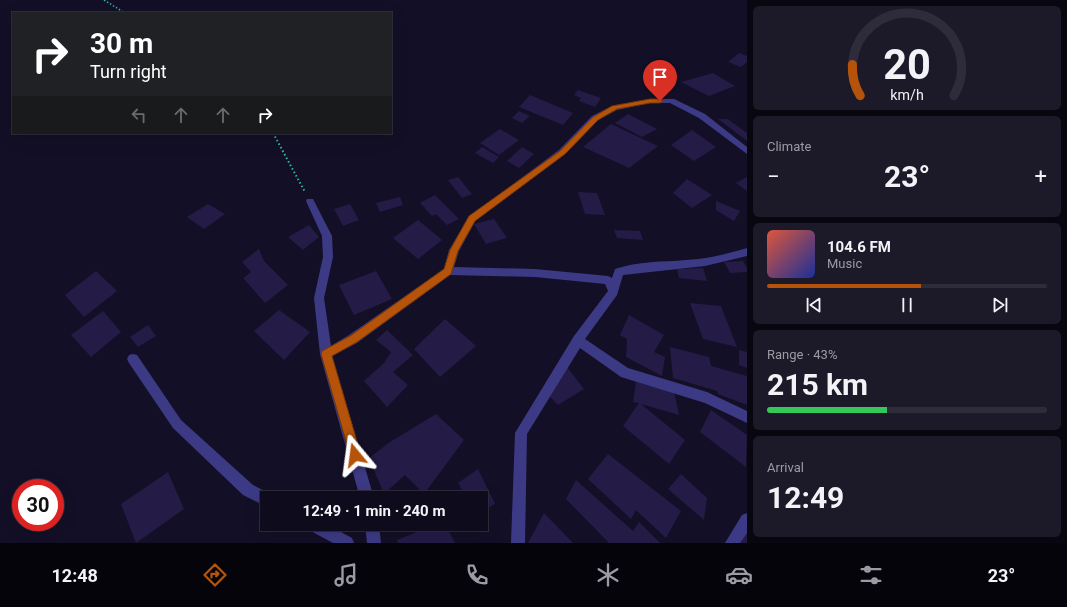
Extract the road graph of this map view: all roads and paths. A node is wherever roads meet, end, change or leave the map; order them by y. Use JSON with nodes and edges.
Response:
{"nodes":[{"id":1,"x":104,"y":0,"type":"edge"},
{"id":2,"x":123,"y":12,"type":"edge"},
{"id":3,"x":274,"y":134,"type":"edge"},
{"id":4,"x":747,"y":151,"type":"edge"},
{"id":5,"x":310,"y":201,"type":"joint"},
{"id":6,"x":747,"y":252,"type":"edge"},
{"id":7,"x":448,"y":271,"type":"junction"},
{"id":8,"x":614,"y":292,"type":"junction"},
{"id":9,"x":578,"y":340,"type":"junction"},
{"id":10,"x":326,"y":354,"type":"junction"},
{"id":11,"x":133,"y":359,"type":"dead end"},
{"id":12,"x":747,"y":417,"type":"edge"},
{"id":13,"x":366,"y":491,"type":"edge"},
{"id":14,"x":260,"y":496,"type":"edge"},
{"id":15,"x":747,"y":520,"type":"edge"},
{"id":16,"x":325,"y":531,"type":"edge"},
{"id":17,"x":373,"y":531,"type":"edge"},
{"id":18,"x":347,"y":543,"type":"edge"},
{"id":19,"x":374,"y":543,"type":"edge"},
{"id":20,"x":518,"y":543,"type":"edge"},
{"id":21,"x":732,"y":543,"type":"edge"}],
"edges":[{"from":1,"to":2,"type":"path"},
{"from":3,"to":5,"type":"path"},
{"from":4,"to":7,"type":"street"},
{"from":5,"to":10,"type":"street"},
{"from":6,"to":8,"type":"street"},
{"from":7,"to":8,"type":"street"},
{"from":7,"to":10,"type":"street"},
{"from":8,"to":9,"type":"street"},
{"from":9,"to":12,"type":"street"},
{"from":9,"to":20,"type":"street"},
{"from":10,"to":13,"type":"street"},
{"from":11,"to":14,"type":"street"},
{"from":15,"to":21,"type":"street"},
{"from":16,"to":18,"type":"street"},
{"from":17,"to":19,"type":"street"}]}
